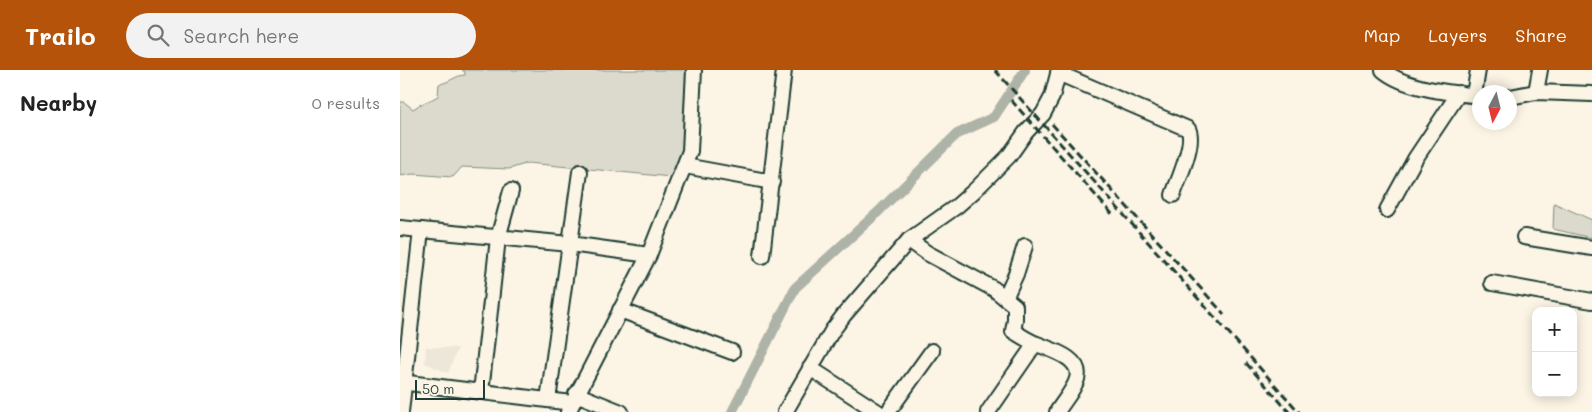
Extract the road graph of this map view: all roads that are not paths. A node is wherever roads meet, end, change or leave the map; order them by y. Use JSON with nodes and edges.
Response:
{"nodes":[{"id":1,"x":694,"y":70,"type":"edge"},
{"id":2,"x":784,"y":70,"type":"edge"},
{"id":3,"x":1383,"y":70,"type":"edge"},
{"id":4,"x":1478,"y":70,"type":"edge"},
{"id":5,"x":1540,"y":70,"type":"edge"},
{"id":6,"x":1059,"y":72,"type":"edge"},
{"id":7,"x":1477,"y":85,"type":"edge"},
{"id":8,"x":1536,"y":92,"type":"junction"},
{"id":9,"x":1459,"y":93,"type":"junction"},
{"id":10,"x":1472,"y":94,"type":"edge"},
{"id":11,"x":1592,"y":94,"type":"edge"},
{"id":12,"x":1517,"y":96,"type":"edge"},
{"id":13,"x":685,"y":166,"type":"junction"},
{"id":14,"x":580,"y":172,"type":"dead end"},
{"id":15,"x":772,"y":182,"type":"junction"},
{"id":16,"x":511,"y":191,"type":"dead end"},
{"id":17,"x":1173,"y":195,"type":"dead end"},
{"id":18,"x":1387,"y":210,"type":"dead end"},
{"id":19,"x":400,"y":228,"type":"edge"},
{"id":20,"x":421,"y":230,"type":"junction"},
{"id":21,"x":498,"y":238,"type":"junction"},
{"id":22,"x":1524,"y":238,"type":"dead end"},
{"id":23,"x":909,"y":240,"type":"junction"},
{"id":24,"x":570,"y":244,"type":"junction"},
{"id":25,"x":1025,"y":246,"type":"dead end"},
{"id":26,"x":1592,"y":248,"type":"edge"},
{"id":27,"x":649,"y":255,"type":"junction"},
{"id":28,"x":762,"y":256,"type":"dead end"},
{"id":29,"x":1492,"y":283,"type":"dead end"},
{"id":30,"x":1005,"y":298,"type":"junction"},
{"id":31,"x":1592,"y":301,"type":"edge"},
{"id":32,"x":620,"y":310,"type":"junction"},
{"id":33,"x":1035,"y":344,"type":"junction"},
{"id":34,"x":932,"y":350,"type":"dead end"},
{"id":35,"x":732,"y":352,"type":"dead end"},
{"id":36,"x":810,"y":368,"type":"junction"},
{"id":37,"x":402,"y":382,"type":"edge"},
{"id":38,"x":481,"y":392,"type":"junction"},
{"id":39,"x":548,"y":400,"type":"junction"},
{"id":40,"x":572,"y":403,"type":"edge"},
{"id":41,"x":401,"y":412,"type":"edge"},
{"id":42,"x":621,"y":412,"type":"edge"},
{"id":43,"x":785,"y":412,"type":"edge"},
{"id":44,"x":878,"y":412,"type":"edge"},
{"id":45,"x":888,"y":412,"type":"edge"},
{"id":46,"x":988,"y":412,"type":"edge"},
{"id":47,"x":1057,"y":412,"type":"edge"}],
"edges":[{"from":1,"to":13,"type":"street"},
{"from":2,"to":15,"type":"street"},
{"from":3,"to":9,"type":"street"},
{"from":4,"to":7,"type":"street"},
{"from":5,"to":8,"type":"street"},
{"from":6,"to":17,"type":"street"},
{"from":6,"to":23,"type":"street"},
{"from":8,"to":11,"type":"street"},
{"from":8,"to":12,"type":"street"},
{"from":9,"to":10,"type":"street"},
{"from":9,"to":18,"type":"street"},
{"from":13,"to":15,"type":"street"},
{"from":13,"to":27,"type":"street"},
{"from":14,"to":24,"type":"street"},
{"from":15,"to":28,"type":"street"},
{"from":16,"to":21,"type":"street"},
{"from":19,"to":20,"type":"street"},
{"from":20,"to":21,"type":"street"},
{"from":20,"to":37,"type":"street"},
{"from":21,"to":24,"type":"street"},
{"from":21,"to":38,"type":"street"},
{"from":22,"to":26,"type":"street"},
{"from":23,"to":30,"type":"street"},
{"from":23,"to":36,"type":"street"},
{"from":24,"to":27,"type":"street"},
{"from":24,"to":39,"type":"street"},
{"from":25,"to":30,"type":"street"},
{"from":27,"to":32,"type":"street"},
{"from":29,"to":31,"type":"street"},
{"from":30,"to":33,"type":"street"},
{"from":32,"to":35,"type":"street"},
{"from":32,"to":40,"type":"street"},
{"from":33,"to":46,"type":"street"},
{"from":33,"to":47,"type":"street"},
{"from":34,"to":45,"type":"street"},
{"from":36,"to":43,"type":"street"},
{"from":36,"to":44,"type":"street"},
{"from":37,"to":38,"type":"street"},
{"from":37,"to":41,"type":"street"},
{"from":38,"to":39,"type":"street"},
{"from":39,"to":40,"type":"street"},
{"from":40,"to":42,"type":"street"}]}
